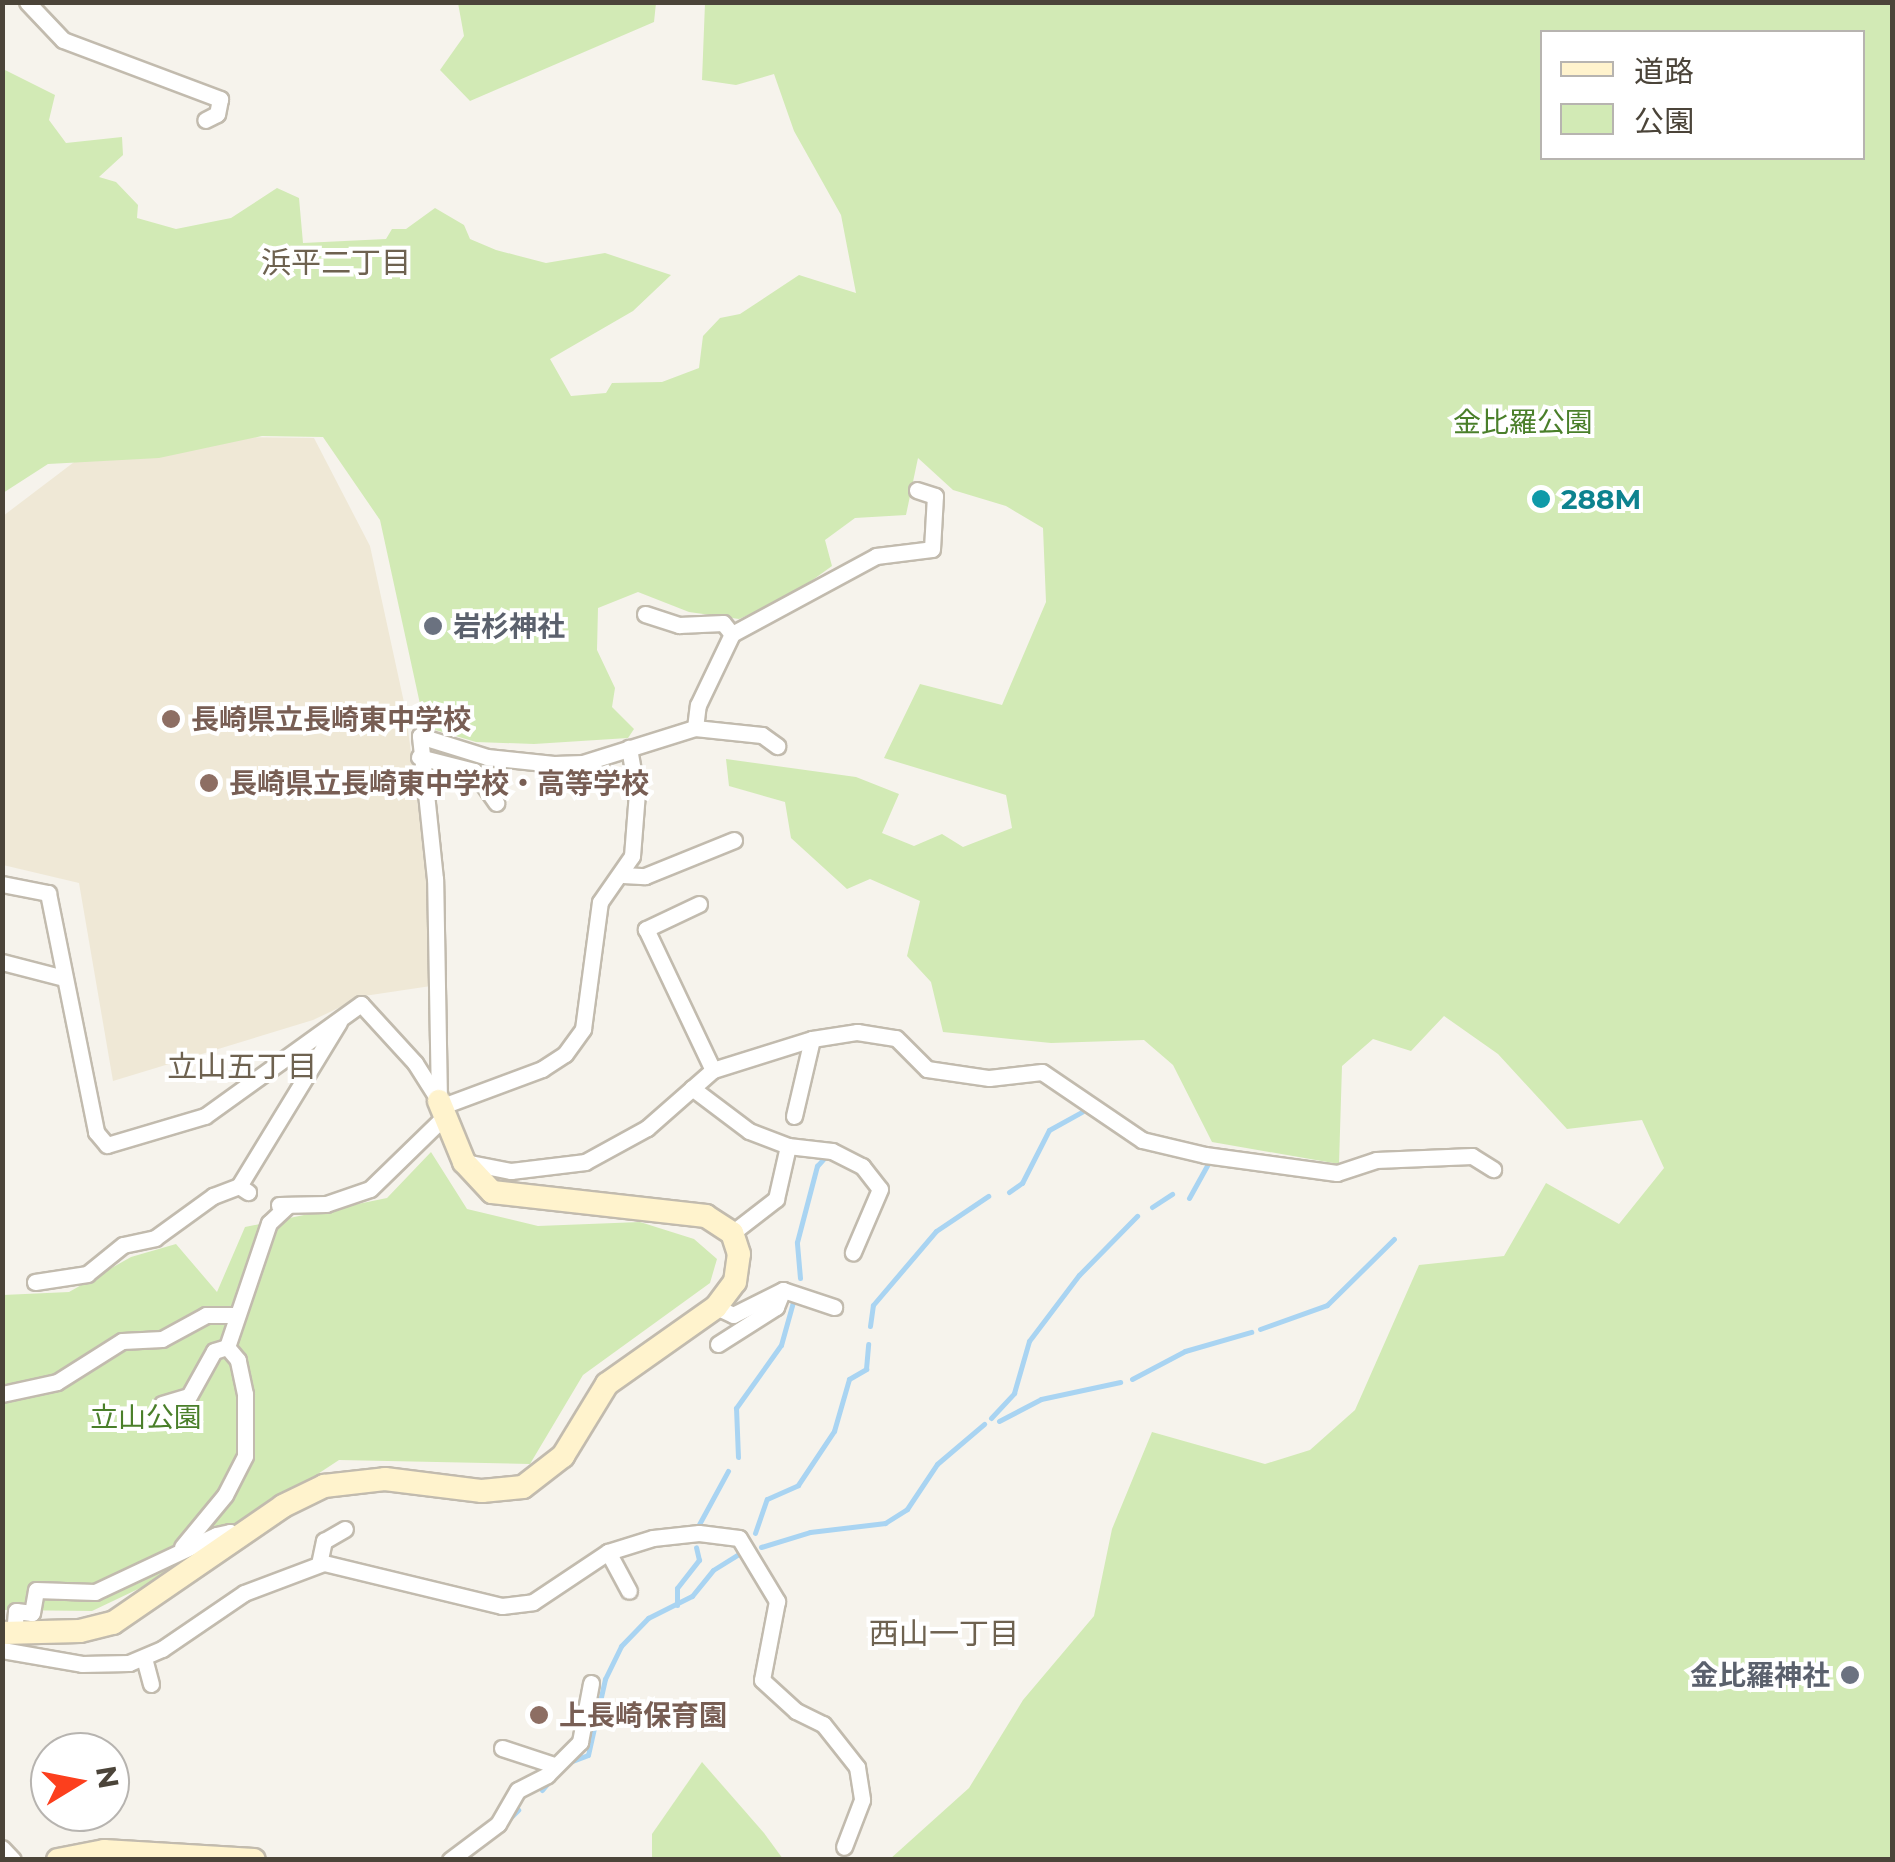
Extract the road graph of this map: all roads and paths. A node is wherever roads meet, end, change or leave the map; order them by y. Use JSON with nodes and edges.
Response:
{"nodes":[{"id":1,"x":27,"y":2,"type":"edge"},
{"id":2,"x":205,"y":120,"type":"dead end"},
{"id":3,"x":917,"y":490,"type":"dead end"},
{"id":4,"x":645,"y":614,"type":"dead end"},
{"id":5,"x":732,"y":634,"type":"junction"},
{"id":6,"x":696,"y":728,"type":"junction"},
{"id":7,"x":778,"y":746,"type":"dead end"},
{"id":8,"x":629,"y":748,"type":"junction"},
{"id":9,"x":419,"y":757,"type":"junction"},
{"id":10,"x":496,"y":803,"type":"dead end"},
{"id":11,"x":734,"y":840,"type":"dead end"},
{"id":12,"x":623,"y":876,"type":"junction"},
{"id":13,"x":2,"y":884,"type":"edge"},
{"id":14,"x":699,"y":904,"type":"dead end"},
{"id":15,"x":2,"y":962,"type":"edge"},
{"id":16,"x":64,"y":978,"type":"junction"},
{"id":17,"x":339,"y":1022,"type":"junction"},
{"id":18,"x":812,"y":1039,"type":"junction"},
{"id":19,"x":712,"y":1070,"type":"junction"},
{"id":20,"x":692,"y":1088,"type":"junction"},
{"id":21,"x":441,"y":1109,"type":"junction"},
{"id":22,"x":794,"y":1116,"type":"dead end"},
{"id":23,"x":788,"y":1146,"type":"junction"},
{"id":24,"x":464,"y":1162,"type":"junction"},
{"id":25,"x":1493,"y":1168,"type":"dead end"},
{"id":26,"x":732,"y":1233,"type":"junction"},
{"id":27,"x":854,"y":1252,"type":"dead end"},
{"id":28,"x":35,"y":1282,"type":"dead end"},
{"id":29,"x":783,"y":1290,"type":"junction"},
{"id":30,"x":716,"y":1306,"type":"junction"},
{"id":31,"x":834,"y":1307,"type":"dead end"},
{"id":32,"x":234,"y":1315,"type":"junction"},
{"id":33,"x":718,"y":1344,"type":"dead end"},
{"id":34,"x":227,"y":1348,"type":"junction"},
{"id":35,"x":2,"y":1394,"type":"edge"},
{"id":36,"x":162,"y":1404,"type":"dead end"},
{"id":37,"x":346,"y":1528,"type":"dead end"},
{"id":38,"x":236,"y":1538,"type":"junction"},
{"id":39,"x":179,"y":1551,"type":"junction"},
{"id":40,"x":608,"y":1552,"type":"junction"},
{"id":41,"x":319,"y":1564,"type":"junction"},
{"id":42,"x":628,"y":1591,"type":"dead end"},
{"id":43,"x":6,"y":1639,"type":"edge"},
{"id":44,"x":144,"y":1658,"type":"junction"},
{"id":45,"x":151,"y":1684,"type":"dead end"},
{"id":46,"x":591,"y":1684,"type":"dead end"},
{"id":47,"x":502,"y":1748,"type":"dead end"},
{"id":48,"x":554,"y":1764,"type":"junction"},
{"id":49,"x":844,"y":1847,"type":"dead end"},
{"id":50,"x":2,"y":1848,"type":"edge"},
{"id":51,"x":13,"y":1860,"type":"edge"},
{"id":52,"x":58,"y":1860,"type":"edge"},
{"id":53,"x":254,"y":1860,"type":"edge"},
{"id":54,"x":450,"y":1860,"type":"edge"}],
"edges":[{"from":1,"to":2,"type":"street"},
{"from":3,"to":5,"type":"street"},
{"from":4,"to":5,"type":"street"},
{"from":5,"to":6,"type":"street"},
{"from":6,"to":7,"type":"street"},
{"from":6,"to":8,"type":"street"},
{"from":8,"to":9,"type":"street"},
{"from":8,"to":12,"type":"street"},
{"from":9,"to":10,"type":"street"},
{"from":9,"to":21,"type":"street"},
{"from":11,"to":12,"type":"street"},
{"from":12,"to":21,"type":"street"},
{"from":13,"to":16,"type":"street"},
{"from":14,"to":19,"type":"street"},
{"from":15,"to":16,"type":"street"},
{"from":16,"to":17,"type":"street"},
{"from":17,"to":21,"type":"street"},
{"from":17,"to":28,"type":"street"},
{"from":18,"to":19,"type":"street"},
{"from":18,"to":22,"type":"street"},
{"from":18,"to":25,"type":"street"},
{"from":19,"to":20,"type":"street"},
{"from":20,"to":23,"type":"street"},
{"from":20,"to":24,"type":"street"},
{"from":21,"to":24,"type":"street"},
{"from":21,"to":32,"type":"street"},
{"from":23,"to":26,"type":"street"},
{"from":23,"to":27,"type":"street"},
{"from":24,"to":26,"type":"street"},
{"from":26,"to":30,"type":"street"},
{"from":29,"to":30,"type":"street"},
{"from":29,"to":31,"type":"street"},
{"from":29,"to":33,"type":"street"},
{"from":30,"to":38,"type":"street"},
{"from":32,"to":34,"type":"street"},
{"from":32,"to":35,"type":"street"},
{"from":34,"to":36,"type":"street"},
{"from":34,"to":39,"type":"street"},
{"from":37,"to":41,"type":"street"},
{"from":38,"to":39,"type":"street"},
{"from":38,"to":43,"type":"street"},
{"from":39,"to":43,"type":"street"},
{"from":40,"to":41,"type":"street"},
{"from":40,"to":42,"type":"street"},
{"from":40,"to":49,"type":"street"},
{"from":41,"to":44,"type":"street"},
{"from":43,"to":44,"type":"street"},
{"from":44,"to":45,"type":"street"},
{"from":46,"to":48,"type":"street"},
{"from":47,"to":48,"type":"street"},
{"from":48,"to":54,"type":"street"},
{"from":50,"to":51,"type":"street"},
{"from":52,"to":53,"type":"street"}]}
